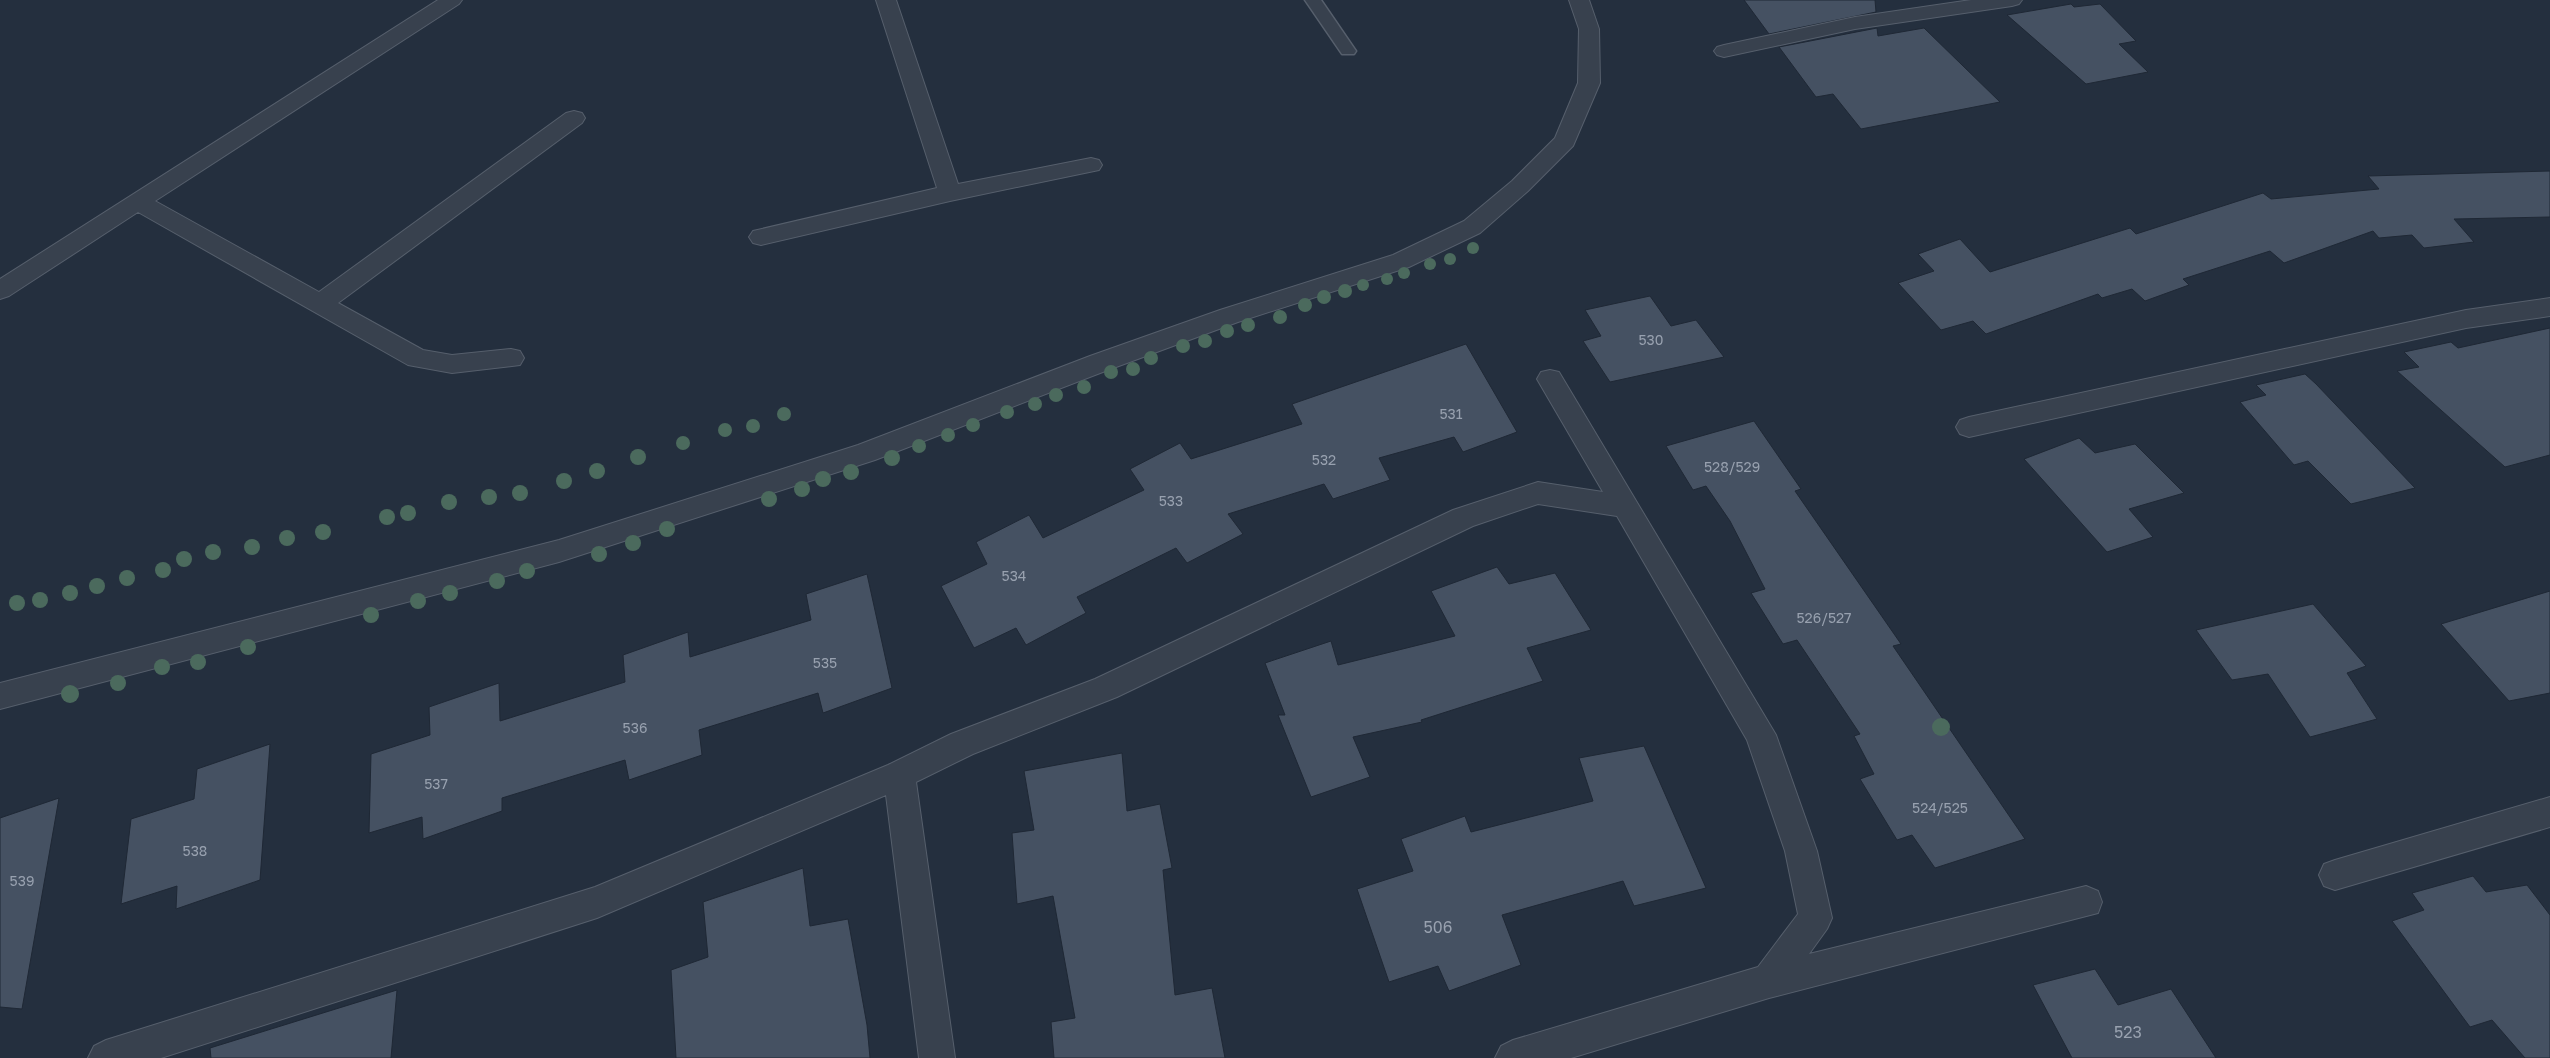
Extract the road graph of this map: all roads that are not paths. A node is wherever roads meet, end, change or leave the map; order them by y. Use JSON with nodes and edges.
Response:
{"nodes":[{"id":1,"x":452,"y":0,"type":"edge"},
{"id":2,"x":886,"y":0,"type":"edge"},
{"id":3,"x":1314,"y":0,"type":"edge"},
{"id":4,"x":1579,"y":0,"type":"edge"},
{"id":5,"x":2012,"y":0,"type":"edge"},
{"id":6,"x":1348,"y":51,"type":"dead end"},
{"id":7,"x":1724,"y":51,"type":"dead end"},
{"id":8,"x":574,"y":118,"type":"dead end"},
{"id":9,"x":1092,"y":165,"type":"dead end"},
{"id":10,"x":950,"y":193,"type":"junction"},
{"id":11,"x":138,"y":202,"type":"junction"},
{"id":12,"x":761,"y":237,"type":"dead end"},
{"id":13,"x":0,"y":290,"type":"edge"},
{"id":14,"x":320,"y":304,"type":"junction"},
{"id":15,"x":2550,"y":307,"type":"edge"},
{"id":16,"x":511,"y":358,"type":"dead end"},
{"id":17,"x":1550,"y":379,"type":"dead end"},
{"id":18,"x":1968,"y":427,"type":"dead end"},
{"id":19,"x":1624,"y":506,"type":"junction"},
{"id":20,"x":0,"y":696,"type":"edge"},
{"id":21,"x":899,"y":775,"type":"junction"},
{"id":22,"x":2550,"y":812,"type":"edge"},
{"id":23,"x":2335,"y":875,"type":"dead end"},
{"id":24,"x":2086,"y":902,"type":"dead end"},
{"id":25,"x":1769,"y":981,"type":"junction"},
{"id":26,"x":119,"y":1056,"type":"edge"},
{"id":27,"x":937,"y":1058,"type":"edge"},
{"id":28,"x":1513,"y":1058,"type":"edge"}],
"edges":[{"from":1,"to":11,"type":"street"},
{"from":2,"to":10,"type":"street"},
{"from":3,"to":6,"type":"lane"},
{"from":4,"to":20,"type":"street"},
{"from":5,"to":7,"type":"street"},
{"from":8,"to":14,"type":"street"},
{"from":9,"to":10,"type":"street"},
{"from":10,"to":12,"type":"street"},
{"from":11,"to":13,"type":"street"},
{"from":11,"to":14,"type":"street"},
{"from":14,"to":16,"type":"street"},
{"from":15,"to":18,"type":"street"},
{"from":17,"to":19,"type":"street"},
{"from":19,"to":21,"type":"street"},
{"from":19,"to":25,"type":"street"},
{"from":21,"to":26,"type":"street"},
{"from":21,"to":27,"type":"street"},
{"from":22,"to":23,"type":"street"},
{"from":24,"to":25,"type":"street"},
{"from":25,"to":28,"type":"street"}]}
